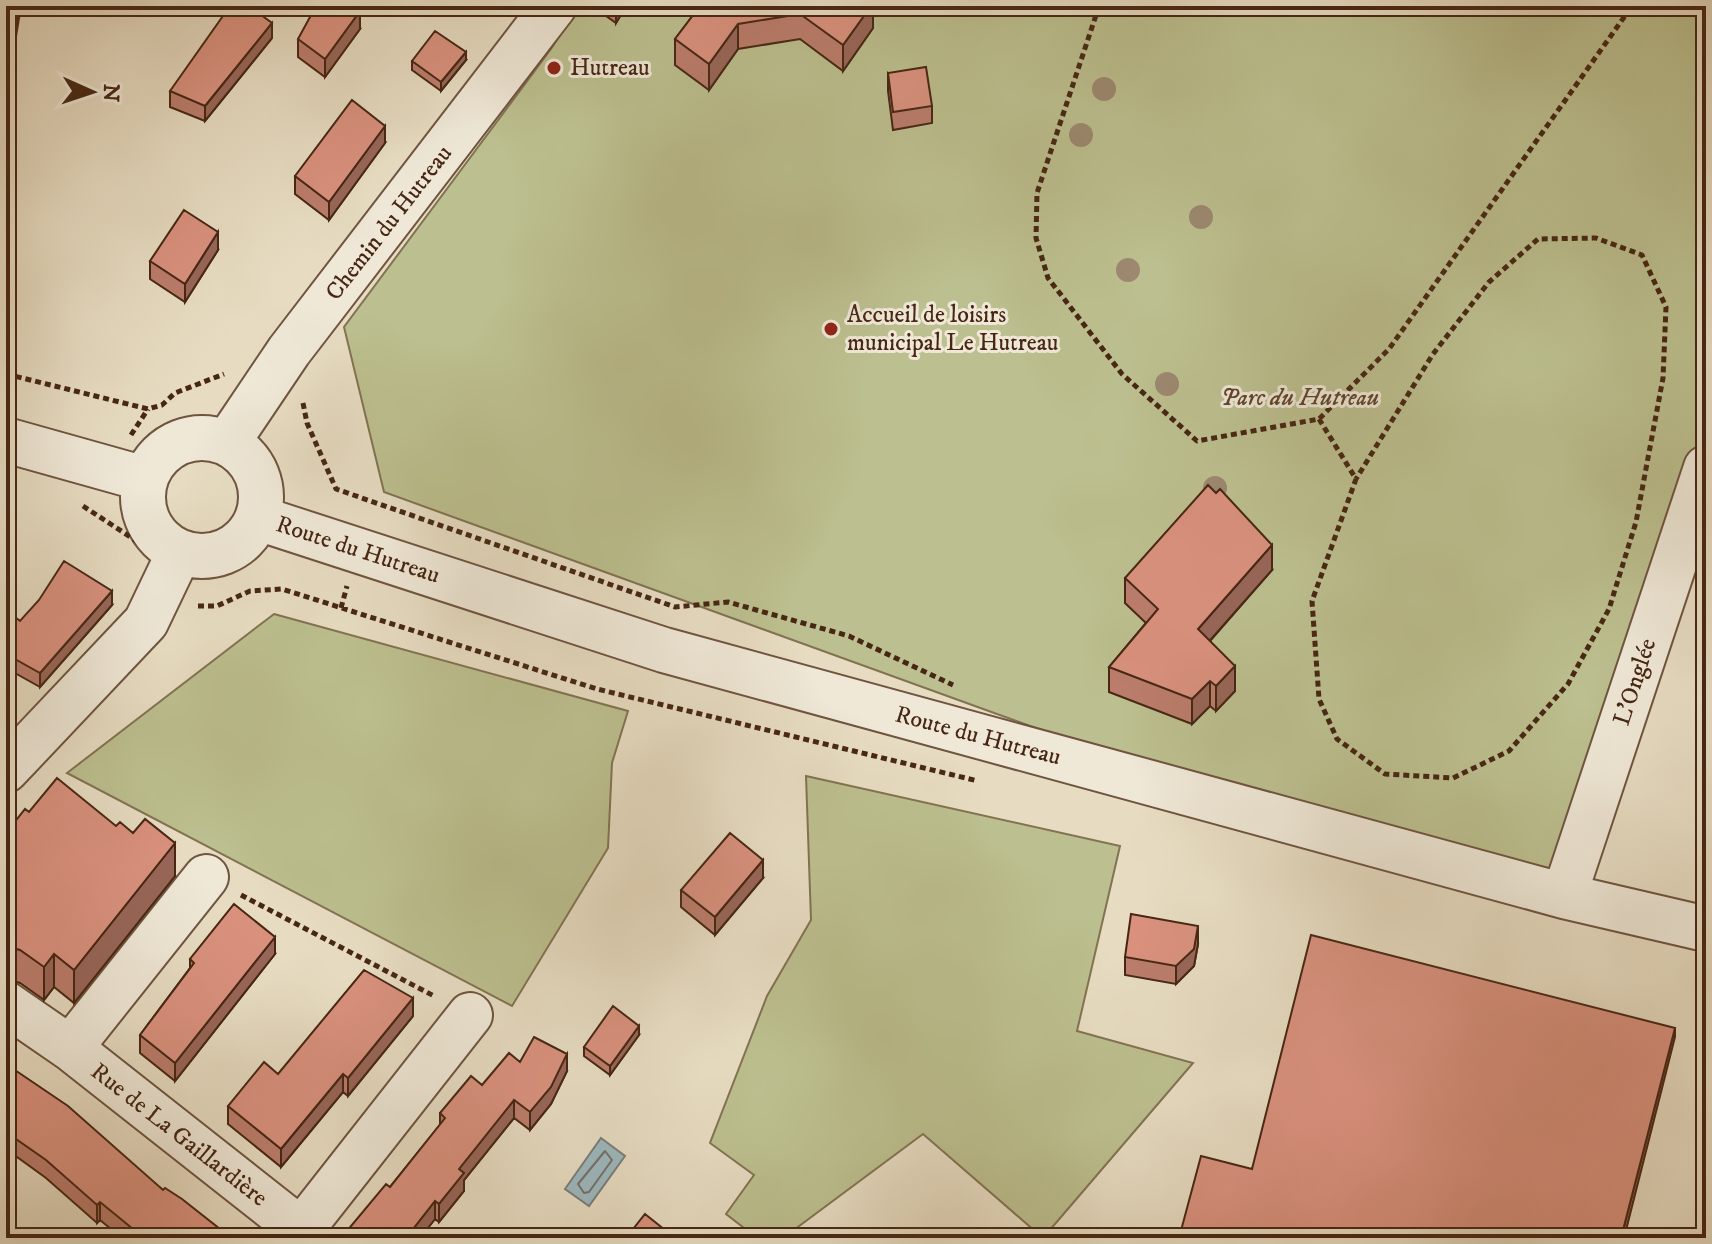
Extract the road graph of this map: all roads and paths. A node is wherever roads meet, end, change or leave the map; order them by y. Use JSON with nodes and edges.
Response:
{"nodes":[{"id":1,"x":554,"y":6,"type":"edge"},
{"id":2,"x":1099,"y":6,"type":"edge"},
{"id":3,"x":1632,"y":6,"type":"edge"},
{"id":4,"x":1319,"y":419,"type":"junction"},
{"id":5,"x":6,"y":440,"type":"edge"},
{"id":6,"x":227,"y":443,"type":"junction"},
{"id":7,"x":1706,"y":468,"type":"edge"},
{"id":8,"x":145,"y":479,"type":"junction"},
{"id":9,"x":1356,"y":479,"type":"junction"},
{"id":10,"x":359,"y":496,"type":"dead end"},
{"id":11,"x":258,"y":518,"type":"junction"},
{"id":12,"x":179,"y":553,"type":"junction"},
{"id":13,"x":675,"y":607,"type":"dead end"},
{"id":14,"x":6,"y":770,"type":"edge"},
{"id":15,"x":206,"y":877,"type":"joint"},
{"id":16,"x":1564,"y":896,"type":"junction"},
{"id":17,"x":1706,"y":929,"type":"edge"},
{"id":18,"x":6,"y":1004,"type":"edge"},
{"id":19,"x":470,"y":1015,"type":"joint"},
{"id":20,"x":70,"y":1048,"type":"junction"}],
"edges":[{"from":1,"to":6,"type":"street","name":"Chemin du Hutreau"},
{"from":2,"to":4,"type":"path"},
{"from":3,"to":4,"type":"path"},
{"from":4,"to":9,"type":"path"},
{"from":5,"to":8,"type":"street"},
{"from":6,"to":8,"type":"street"},
{"from":6,"to":11,"type":"street","name":"Route du Hutreau"},
{"from":7,"to":16,"type":"street","name":"L'Onglée"},
{"from":8,"to":12,"type":"street"},
{"from":9,"to":9,"type":"path"},
{"from":10,"to":13,"type":"path"},
{"from":11,"to":12,"type":"street","name":"Route du Hutreau"},
{"from":11,"to":16,"type":"street","name":"Route du Hutreau"},
{"from":12,"to":14,"type":"street"},
{"from":15,"to":19,"type":"path"},
{"from":15,"to":20,"type":"street","name":"Rue de La Gaillardière"},
{"from":16,"to":17,"type":"street","name":"Route du Hutreau"},
{"from":18,"to":20,"type":"street","name":"Rue de La Gaillardière"},
{"from":19,"to":20,"type":"street","name":"Rue de La Gaillardière"}]}
